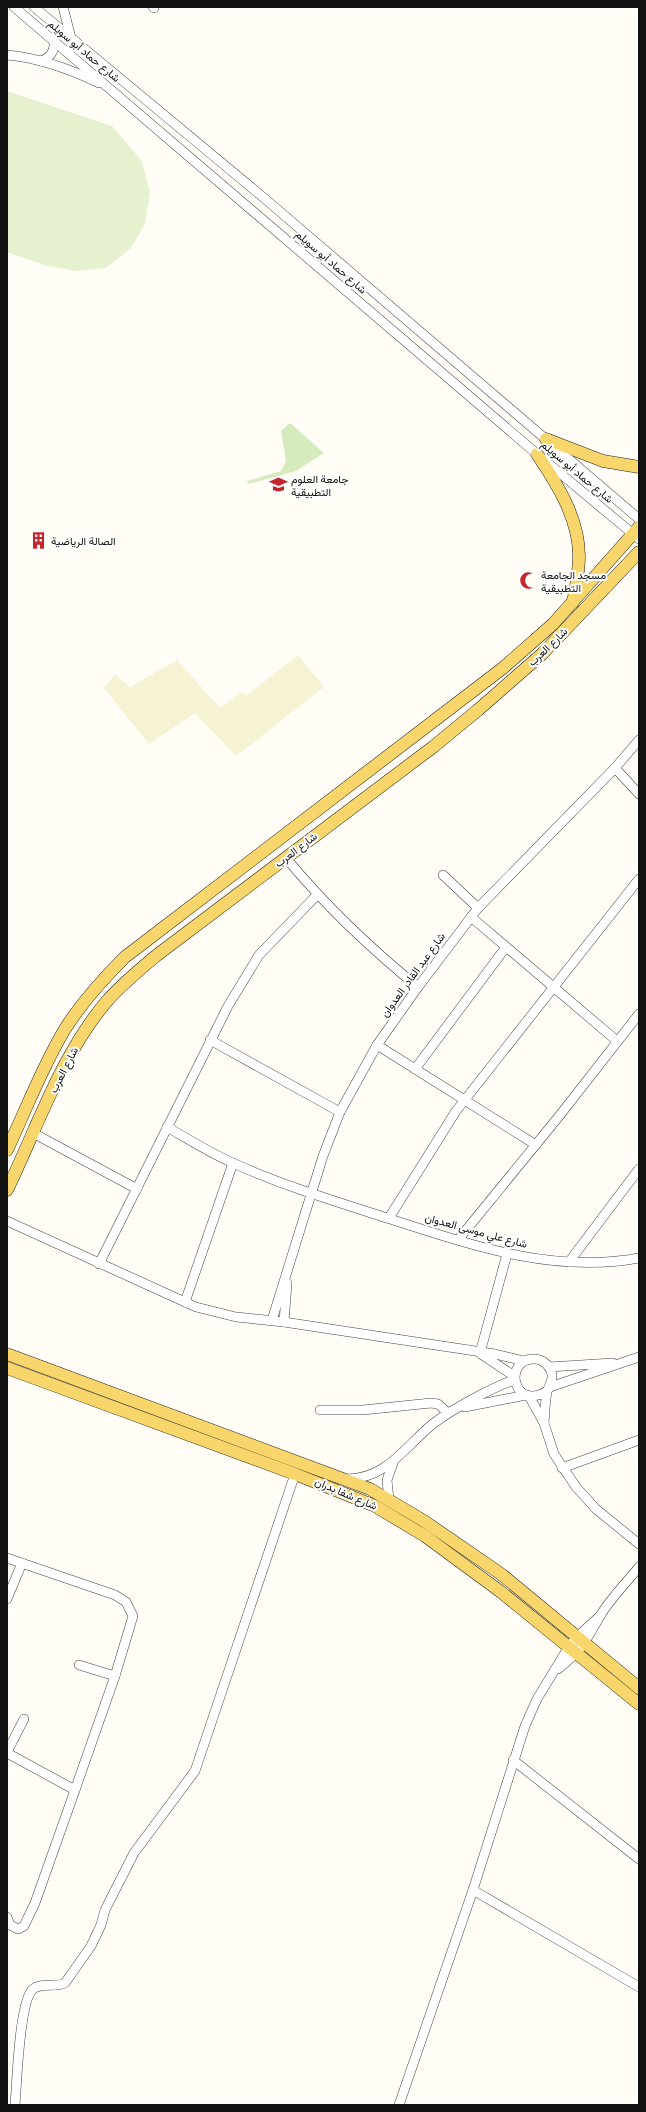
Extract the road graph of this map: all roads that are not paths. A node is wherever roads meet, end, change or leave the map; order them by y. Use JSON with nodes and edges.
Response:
{"nodes":[{"id":1,"x":14,"y":7,"type":"edge"},
{"id":2,"x":34,"y":7,"type":"edge"},
{"id":3,"x":63,"y":7,"type":"edge"},
{"id":4,"x":71,"y":38,"type":"junction"},
{"id":5,"x":54,"y":41,"type":"junction"},
{"id":6,"x":7,"y":55,"type":"edge"},
{"id":7,"x":40,"y":61,"type":"junction"},
{"id":8,"x":112,"y":90,"type":"junction"},
{"id":9,"x":546,"y":439,"type":"junction"},
{"id":10,"x":537,"y":454,"type":"junction"},
{"id":11,"x":639,"y":467,"type":"edge"},
{"id":12,"x":639,"y":519,"type":"edge"},
{"id":13,"x":637,"y":533,"type":"edge"},
{"id":14,"x":639,"y":552,"type":"edge"},
{"id":15,"x":639,"y":566,"type":"edge"},
{"id":16,"x":612,"y":582,"type":"junction"},
{"id":17,"x":573,"y":602,"type":"junction"},
{"id":18,"x":639,"y":740,"type":"edge"},
{"id":19,"x":615,"y":768,"type":"junction"},
{"id":20,"x":639,"y":794,"type":"edge"},
{"id":21,"x":286,"y":858,"type":"junction"},
{"id":22,"x":443,"y":876,"type":"dead end"},
{"id":23,"x":639,"y":879,"type":"edge"},
{"id":24,"x":317,"y":895,"type":"junction"},
{"id":25,"x":478,"y":908,"type":"junction"},
{"id":26,"x":471,"y":917,"type":"junction"},
{"id":27,"x":506,"y":947,"type":"junction"},
{"id":28,"x":418,"y":987,"type":"junction"},
{"id":29,"x":554,"y":988,"type":"junction"},
{"id":30,"x":639,"y":1014,"type":"edge"},
{"id":31,"x":210,"y":1040,"type":"junction"},
{"id":32,"x":617,"y":1041,"type":"junction"},
{"id":33,"x":377,"y":1045,"type":"junction"},
{"id":34,"x":415,"y":1069,"type":"junction"},
{"id":35,"x":465,"y":1102,"type":"junction"},
{"id":36,"x":340,"y":1112,"type":"junction"},
{"id":37,"x":167,"y":1127,"type":"junction"},
{"id":38,"x":33,"y":1133,"type":"junction"},
{"id":39,"x":536,"y":1145,"type":"junction"},
{"id":40,"x":7,"y":1150,"type":"edge"},
{"id":41,"x":233,"y":1163,"type":"junction"},
{"id":42,"x":639,"y":1169,"type":"edge"},
{"id":43,"x":137,"y":1189,"type":"junction"},
{"id":44,"x":7,"y":1190,"type":"edge"},
{"id":45,"x":311,"y":1194,"type":"junction"},
{"id":46,"x":389,"y":1218,"type":"junction"},
{"id":47,"x":7,"y":1221,"type":"edge"},
{"id":48,"x":458,"y":1240,"type":"junction"},
{"id":49,"x":507,"y":1254,"type":"junction"},
{"id":50,"x":639,"y":1258,"type":"edge"},
{"id":51,"x":569,"y":1262,"type":"junction"},
{"id":52,"x":99,"y":1264,"type":"junction"},
{"id":53,"x":287,"y":1274,"type":"junction"},
{"id":54,"x":185,"y":1302,"type":"junction"},
{"id":55,"x":272,"y":1320,"type":"junction"},
{"id":56,"x":284,"y":1322,"type":"junction"},
{"id":57,"x":480,"y":1353,"type":"junction"},
{"id":58,"x":7,"y":1354,"type":"edge"},
{"id":59,"x":639,"y":1357,"type":"edge"},
{"id":60,"x":524,"y":1361,"type":"junction"},
{"id":61,"x":617,"y":1364,"type":"junction"},
{"id":62,"x":549,"y":1367,"type":"junction"},
{"id":63,"x":7,"y":1368,"type":"edge"},
{"id":64,"x":514,"y":1378,"type":"junction"},
{"id":65,"x":548,"y":1389,"type":"junction"},
{"id":66,"x":528,"y":1396,"type":"junction"},
{"id":67,"x":458,"y":1408,"type":"junction"},
{"id":68,"x":320,"y":1410,"type":"dead end"},
{"id":69,"x":448,"y":1414,"type":"junction"},
{"id":70,"x":544,"y":1423,"type":"junction"},
{"id":71,"x":639,"y":1440,"type":"edge"},
{"id":72,"x":395,"y":1461,"type":"junction"},
{"id":73,"x":562,"y":1468,"type":"junction"},
{"id":74,"x":295,"y":1474,"type":"junction"},
{"id":75,"x":344,"y":1478,"type":"junction"},
{"id":76,"x":389,"y":1500,"type":"junction"},
{"id":77,"x":639,"y":1544,"type":"edge"},
{"id":78,"x":7,"y":1558,"type":"edge"},
{"id":79,"x":22,"y":1563,"type":"junction"},
{"id":80,"x":639,"y":1567,"type":"edge"},
{"id":81,"x":7,"y":1599,"type":"edge"},
{"id":82,"x":582,"y":1639,"type":"junction"},
{"id":83,"x":573,"y":1651,"type":"junction"},
{"id":84,"x":79,"y":1665,"type":"dead end"},
{"id":85,"x":115,"y":1676,"type":"junction"},
{"id":86,"x":639,"y":1688,"type":"edge"},
{"id":87,"x":639,"y":1704,"type":"edge"},
{"id":88,"x":24,"y":1719,"type":"dead end"},
{"id":89,"x":7,"y":1753,"type":"edge"},
{"id":90,"x":514,"y":1760,"type":"junction"},
{"id":91,"x":75,"y":1790,"type":"junction"},
{"id":92,"x":639,"y":1859,"type":"edge"},
{"id":93,"x":473,"y":1890,"type":"junction"},
{"id":94,"x":7,"y":1917,"type":"edge"},
{"id":95,"x":639,"y":1987,"type":"edge"},
{"id":96,"x":15,"y":2105,"type":"edge"},
{"id":97,"x":398,"y":2105,"type":"edge"}],
"edges":[{"from":1,"to":5,"type":"street","name":"شارع حماد أبو سويلم"},
{"from":2,"to":4,"type":"street","name":"شارع حماد أبو سويلم"},
{"from":3,"to":4,"type":"street"},
{"from":4,"to":9,"type":"street","name":"شارع حماد أبو سويلم"},
{"from":5,"to":7,"type":"street"},
{"from":5,"to":8,"type":"street","name":"شارع حماد أبو سويلم"},
{"from":6,"to":7,"type":"street"},
{"from":7,"to":8,"type":"street"},
{"from":8,"to":10,"type":"street","name":"شارع حماد أبو سويلم"},
{"from":9,"to":11,"type":"main road"},
{"from":9,"to":12,"type":"street","name":"شارع حماد أبو سويلم"},
{"from":10,"to":13,"type":"street","name":"شارع حماد أبو سويلم"},
{"from":10,"to":17,"type":"main road"},
{"from":13,"to":17,"type":"main road","name":"شارع العرب"},
{"from":14,"to":16,"type":"main road","name":"شارع العرب"},
{"from":15,"to":16,"type":"main road"},
{"from":16,"to":21,"type":"main road","name":"شارع العرب"},
{"from":17,"to":40,"type":"main road","name":"شارع العرب"},
{"from":18,"to":19,"type":"street","name":"شارع عبد القادر العدوان"},
{"from":19,"to":20,"type":"street"},
{"from":19,"to":25,"type":"street","name":"شارع عبد القادر العدوان"},
{"from":21,"to":24,"type":"street"},
{"from":21,"to":38,"type":"main road","name":"شارع العرب"},
{"from":22,"to":25,"type":"street"},
{"from":23,"to":29,"type":"street"},
{"from":24,"to":28,"type":"street"},
{"from":24,"to":31,"type":"street"},
{"from":25,"to":26,"type":"street","name":"شارع عبد القادر العدوان"},
{"from":26,"to":27,"type":"street"},
{"from":26,"to":28,"type":"street","name":"شارع عبد القادر العدوان"},
{"from":27,"to":29,"type":"street"},
{"from":27,"to":34,"type":"street"},
{"from":28,"to":33,"type":"street","name":"شارع عبد القادر العدوان"},
{"from":29,"to":32,"type":"street"},
{"from":29,"to":35,"type":"street"},
{"from":30,"to":32,"type":"street"},
{"from":31,"to":36,"type":"street"},
{"from":31,"to":37,"type":"street"},
{"from":32,"to":39,"type":"street"},
{"from":33,"to":34,"type":"street"},
{"from":33,"to":36,"type":"street","name":"شارع عبد القادر العدوان"},
{"from":34,"to":35,"type":"street"},
{"from":35,"to":39,"type":"street"},
{"from":35,"to":46,"type":"street"},
{"from":36,"to":45,"type":"street","name":"شارع عبد القادر العدوان"},
{"from":37,"to":41,"type":"street","name":"شارع علي موسى العدوان"},
{"from":37,"to":43,"type":"street"},
{"from":38,"to":43,"type":"street"},
{"from":38,"to":44,"type":"main road","name":"شارع العرب"},
{"from":39,"to":48,"type":"street"},
{"from":41,"to":45,"type":"street","name":"شارع علي موسى العدوان"},
{"from":41,"to":54,"type":"street"},
{"from":42,"to":51,"type":"street"},
{"from":43,"to":52,"type":"street"},
{"from":45,"to":46,"type":"street","name":"شارع علي موسى العدوان"},
{"from":45,"to":53,"type":"street","name":"شارع عبد القادر العدوان"},
{"from":46,"to":48,"type":"street","name":"شارع علي موسى العدوان"},
{"from":47,"to":52,"type":"street"},
{"from":48,"to":49,"type":"street","name":"شارع علي موسى العدوان"},
{"from":49,"to":51,"type":"street","name":"شارع علي موسى العدوان"},
{"from":49,"to":57,"type":"street"},
{"from":50,"to":51,"type":"street","name":"شارع علي موسى العدوان"},
{"from":52,"to":54,"type":"street"},
{"from":53,"to":55,"type":"street","name":"شارع عبد القادر العدوان"},
{"from":53,"to":56,"type":"street","name":"شارع عبد القادر العدوان"},
{"from":54,"to":55,"type":"street"},
{"from":55,"to":56,"type":"street"},
{"from":56,"to":57,"type":"street"},
{"from":57,"to":60,"type":"street"},
{"from":57,"to":64,"type":"street"},
{"from":58,"to":75,"type":"main road","name":"شارع شفا بدران"},
{"from":59,"to":61,"type":"street"},
{"from":60,"to":62,"type":"street"},
{"from":60,"to":64,"type":"street"},
{"from":61,"to":62,"type":"street"},
{"from":61,"to":65,"type":"street"},
{"from":62,"to":65,"type":"street"},
{"from":63,"to":74,"type":"main road","name":"شارع شفا بدران"},
{"from":64,"to":66,"type":"street"},
{"from":64,"to":67,"type":"street"},
{"from":65,"to":66,"type":"street"},
{"from":65,"to":70,"type":"street"},
{"from":66,"to":67,"type":"street"},
{"from":66,"to":70,"type":"street"},
{"from":67,"to":69,"type":"street"},
{"from":68,"to":69,"type":"street"},
{"from":69,"to":72,"type":"street"},
{"from":70,"to":73,"type":"street"},
{"from":71,"to":73,"type":"street"},
{"from":72,"to":75,"type":"street"},
{"from":72,"to":76,"type":"street"},
{"from":73,"to":77,"type":"street"},
{"from":74,"to":83,"type":"main road","name":"شارع شفا بدران"},
{"from":74,"to":96,"type":"street"},
{"from":75,"to":76,"type":"main road","name":"شارع شفا بدران"},
{"from":76,"to":82,"type":"main road","name":"شارع شفا بدران"},
{"from":78,"to":79,"type":"street"},
{"from":79,"to":81,"type":"street"},
{"from":79,"to":85,"type":"street"},
{"from":80,"to":82,"type":"street"},
{"from":82,"to":83,"type":"street"},
{"from":82,"to":86,"type":"main road","name":"شارع شفا بدران"},
{"from":83,"to":87,"type":"main road","name":"شارع شفا بدران"},
{"from":83,"to":90,"type":"street"},
{"from":84,"to":85,"type":"street"},
{"from":85,"to":91,"type":"street"},
{"from":88,"to":89,"type":"street"},
{"from":89,"to":91,"type":"street"},
{"from":90,"to":92,"type":"street"},
{"from":90,"to":93,"type":"street"},
{"from":91,"to":94,"type":"street"},
{"from":93,"to":95,"type":"street"},
{"from":93,"to":97,"type":"street"}]}
